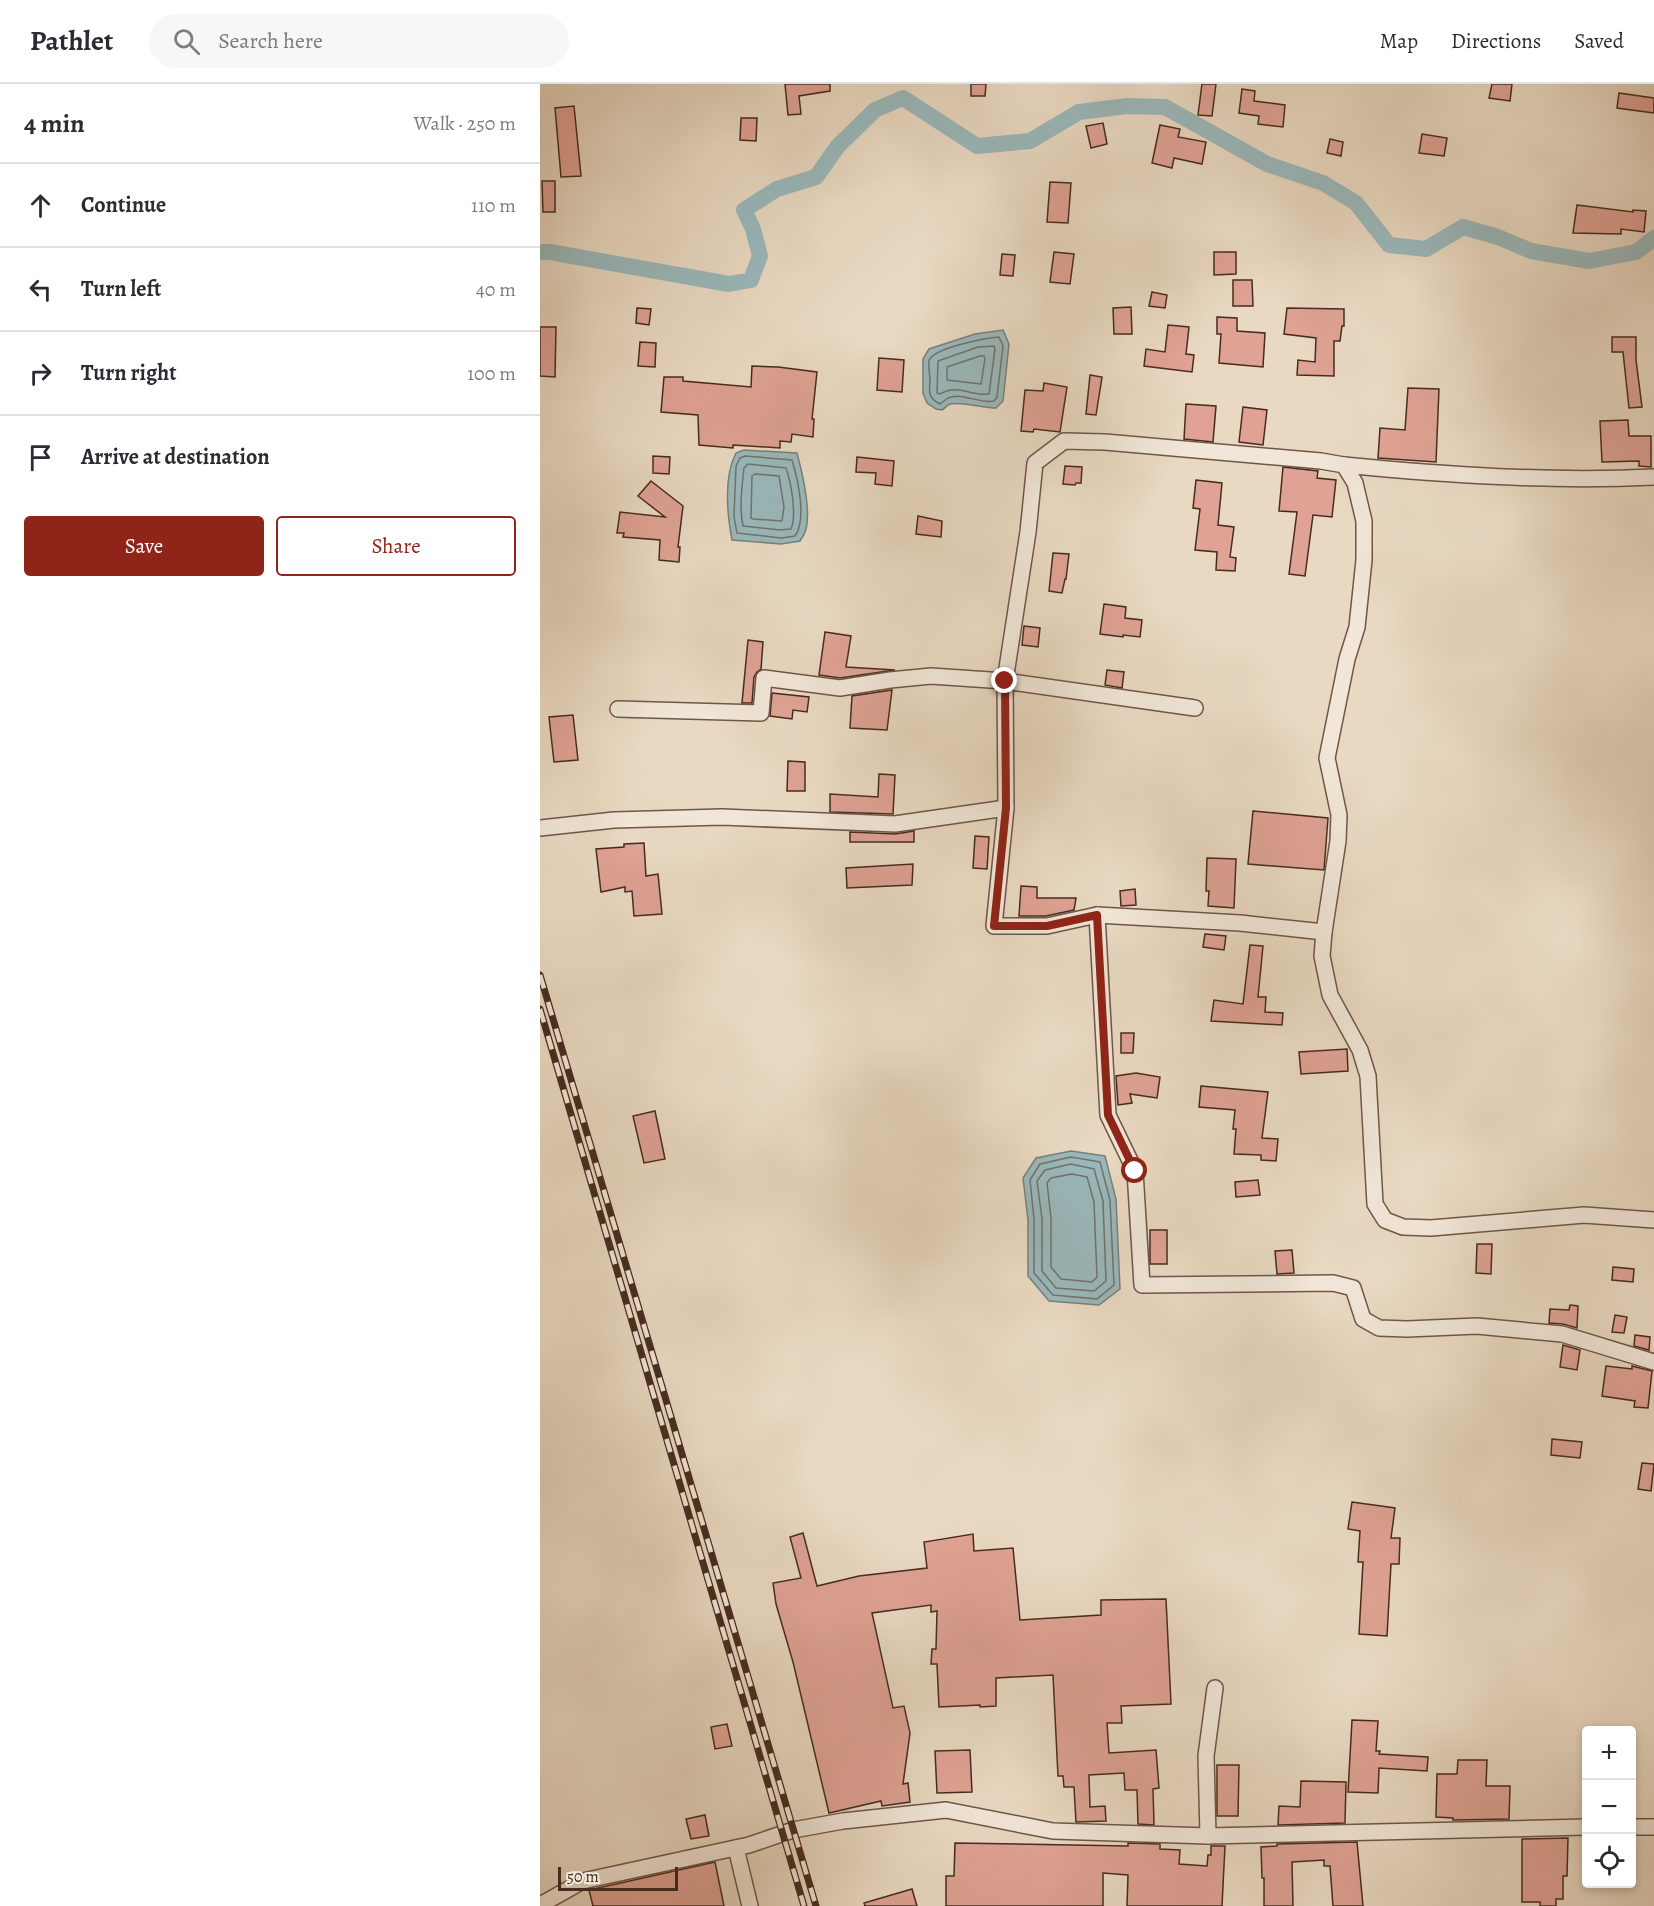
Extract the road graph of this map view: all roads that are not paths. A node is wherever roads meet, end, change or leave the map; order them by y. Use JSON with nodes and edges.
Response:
{"nodes":[{"id":1,"x":1344,"y":465,"type":"junction"},
{"id":2,"x":1654,"y":477,"type":"edge"},
{"id":3,"x":1005,"y":681,"type":"junction"},
{"id":4,"x":1195,"y":708,"type":"dead end"},
{"id":5,"x":618,"y":709,"type":"dead end"},
{"id":6,"x":1006,"y":808,"type":"junction"},
{"id":7,"x":540,"y":828,"type":"edge"},
{"id":8,"x":1097,"y":915,"type":"junction"},
{"id":9,"x":1324,"y":932,"type":"junction"},
{"id":10,"x":1654,"y":1220,"type":"edge"},
{"id":11,"x":1654,"y":1362,"type":"edge"},
{"id":12,"x":1215,"y":1688,"type":"dead end"},
{"id":13,"x":1582,"y":1827,"type":"edge"},
{"id":14,"x":1636,"y":1827,"type":"edge"},
{"id":15,"x":1654,"y":1827,"type":"edge"},
{"id":16,"x":1208,"y":1836,"type":"junction"},
{"id":17,"x":736,"y":1848,"type":"junction"},
{"id":18,"x":540,"y":1905,"type":"edge"},
{"id":19,"x":750,"y":1906,"type":"edge"}],
"edges":[{"from":1,"to":2,"type":"street"},
{"from":1,"to":3,"type":"street"},
{"from":1,"to":9,"type":"street"},
{"from":3,"to":4,"type":"street"},
{"from":3,"to":5,"type":"street"},
{"from":3,"to":6,"type":"street"},
{"from":6,"to":7,"type":"street"},
{"from":6,"to":8,"type":"street"},
{"from":8,"to":9,"type":"street"},
{"from":8,"to":11,"type":"street"},
{"from":9,"to":10,"type":"street"},
{"from":12,"to":16,"type":"street"},
{"from":13,"to":16,"type":"street"},
{"from":14,"to":15,"type":"street"},
{"from":16,"to":17,"type":"street"},
{"from":17,"to":18,"type":"street"},
{"from":17,"to":19,"type":"street"}]}
